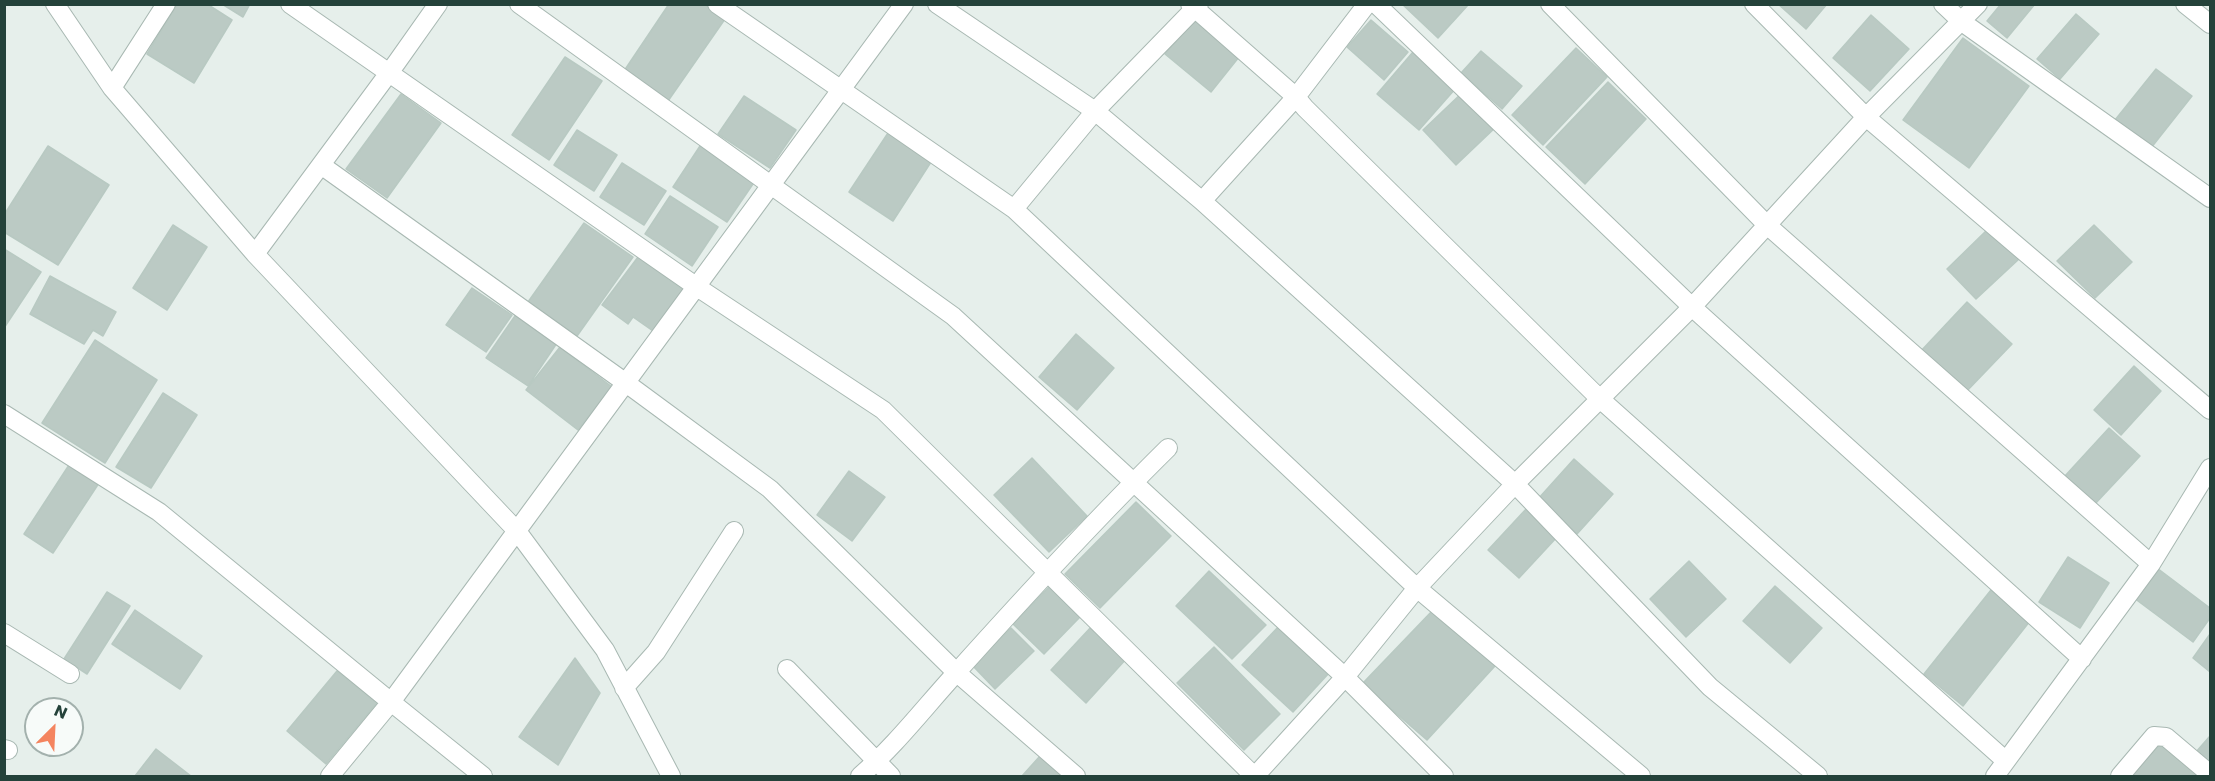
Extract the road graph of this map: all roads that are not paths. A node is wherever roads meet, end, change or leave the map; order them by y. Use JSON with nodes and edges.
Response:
{"nodes":[{"id":1,"x":55,"y":4,"type":"edge"},
{"id":2,"x":166,"y":4,"type":"edge"},
{"id":3,"x":290,"y":4,"type":"edge"},
{"id":4,"x":438,"y":4,"type":"edge"},
{"id":5,"x":519,"y":4,"type":"edge"},
{"id":6,"x":717,"y":4,"type":"edge"},
{"id":7,"x":904,"y":4,"type":"edge"},
{"id":8,"x":937,"y":4,"type":"edge"},
{"id":9,"x":1367,"y":4,"type":"edge"},
{"id":10,"x":1376,"y":4,"type":"edge"},
{"id":11,"x":1551,"y":4,"type":"edge"},
{"id":12,"x":1754,"y":4,"type":"edge"},
{"id":13,"x":1943,"y":4,"type":"edge"},
{"id":14,"x":1978,"y":4,"type":"edge"},
{"id":15,"x":2185,"y":4,"type":"edge"},
{"id":16,"x":1195,"y":6,"type":"edge"},
{"id":17,"x":1962,"y":22,"type":"junction"},
{"id":18,"x":2211,"y":24,"type":"edge"},
{"id":19,"x":388,"y":72,"type":"junction"},
{"id":20,"x":112,"y":88,"type":"junction"},
{"id":21,"x":842,"y":89,"type":"junction"},
{"id":22,"x":1296,"y":97,"type":"junction"},
{"id":23,"x":1095,"y":111,"type":"junction"},
{"id":24,"x":1866,"y":117,"type":"junction"},
{"id":25,"x":321,"y":165,"type":"junction"},
{"id":26,"x":771,"y":186,"type":"junction"},
{"id":27,"x":2211,"y":198,"type":"edge"},
{"id":28,"x":1202,"y":201,"type":"junction"},
{"id":29,"x":1014,"y":208,"type":"junction"},
{"id":30,"x":1767,"y":225,"type":"junction"},
{"id":31,"x":255,"y":254,"type":"junction"},
{"id":32,"x":697,"y":286,"type":"junction"},
{"id":33,"x":1692,"y":307,"type":"junction"},
{"id":34,"x":626,"y":383,"type":"junction"},
{"id":35,"x":1599,"y":398,"type":"junction"},
{"id":36,"x":2211,"y":410,"type":"edge"},
{"id":37,"x":4,"y":414,"type":"edge"},
{"id":38,"x":1168,"y":448,"type":"dead end"},
{"id":39,"x":2211,"y":468,"type":"edge"},
{"id":40,"x":1134,"y":482,"type":"junction"},
{"id":41,"x":1515,"y":483,"type":"junction"},
{"id":42,"x":517,"y":531,"type":"junction"},
{"id":43,"x":734,"y":531,"type":"dead end"},
{"id":44,"x":2151,"y":564,"type":"junction"},
{"id":45,"x":1048,"y":573,"type":"junction"},
{"id":46,"x":1417,"y":588,"type":"junction"},
{"id":47,"x":4,"y":633,"type":"edge"},
{"id":48,"x":2082,"y":659,"type":"junction"},
{"id":49,"x":787,"y":669,"type":"dead end"},
{"id":50,"x":956,"y":672,"type":"junction"},
{"id":51,"x":70,"y":674,"type":"dead end"},
{"id":52,"x":1345,"y":677,"type":"junction"},
{"id":53,"x":624,"y":688,"type":"junction"},
{"id":54,"x":391,"y":702,"type":"junction"},
{"id":55,"x":2006,"y":761,"type":"junction"},
{"id":56,"x":876,"y":762,"type":"junction"},
{"id":57,"x":2211,"y":774,"type":"edge"},
{"id":58,"x":330,"y":777,"type":"edge"},
{"id":59,"x":483,"y":777,"type":"edge"},
{"id":60,"x":671,"y":777,"type":"edge"},
{"id":61,"x":860,"y":777,"type":"edge"},
{"id":62,"x":891,"y":777,"type":"edge"},
{"id":63,"x":1076,"y":777,"type":"edge"},
{"id":64,"x":1254,"y":777,"type":"edge"},
{"id":65,"x":1444,"y":777,"type":"edge"},
{"id":66,"x":1641,"y":777,"type":"edge"},
{"id":67,"x":1818,"y":777,"type":"edge"},
{"id":68,"x":1995,"y":777,"type":"edge"},
{"id":69,"x":2120,"y":777,"type":"edge"}],
"edges":[{"from":1,"to":20,"type":"street"},
{"from":2,"to":20,"type":"street"},
{"from":3,"to":19,"type":"street"},
{"from":4,"to":19,"type":"street"},
{"from":5,"to":26,"type":"street"},
{"from":6,"to":21,"type":"street"},
{"from":7,"to":21,"type":"street"},
{"from":8,"to":23,"type":"street"},
{"from":9,"to":22,"type":"street"},
{"from":10,"to":33,"type":"street"},
{"from":11,"to":30,"type":"street"},
{"from":12,"to":24,"type":"street"},
{"from":13,"to":17,"type":"street"},
{"from":14,"to":17,"type":"street"},
{"from":15,"to":18,"type":"street"},
{"from":16,"to":22,"type":"street"},
{"from":16,"to":23,"type":"street"},
{"from":17,"to":24,"type":"street"},
{"from":17,"to":27,"type":"street"},
{"from":19,"to":25,"type":"street"},
{"from":19,"to":32,"type":"street"},
{"from":20,"to":31,"type":"street"},
{"from":21,"to":26,"type":"street"},
{"from":21,"to":29,"type":"street"},
{"from":22,"to":28,"type":"street"},
{"from":22,"to":35,"type":"street"},
{"from":23,"to":28,"type":"street"},
{"from":23,"to":29,"type":"street"},
{"from":24,"to":30,"type":"street"},
{"from":24,"to":36,"type":"street"},
{"from":25,"to":31,"type":"street"},
{"from":25,"to":34,"type":"street"},
{"from":26,"to":32,"type":"street"},
{"from":26,"to":40,"type":"street"},
{"from":28,"to":41,"type":"street"},
{"from":29,"to":46,"type":"street"},
{"from":30,"to":33,"type":"street"},
{"from":30,"to":44,"type":"street"},
{"from":31,"to":42,"type":"street"},
{"from":32,"to":34,"type":"street"},
{"from":32,"to":45,"type":"street"},
{"from":33,"to":35,"type":"street"},
{"from":33,"to":48,"type":"street"},
{"from":34,"to":42,"type":"street"},
{"from":34,"to":50,"type":"street"},
{"from":35,"to":41,"type":"street"},
{"from":35,"to":55,"type":"street"},
{"from":37,"to":54,"type":"street"},
{"from":38,"to":40,"type":"street"},
{"from":39,"to":44,"type":"street"},
{"from":40,"to":45,"type":"street"},
{"from":40,"to":52,"type":"street"},
{"from":41,"to":46,"type":"street"},
{"from":41,"to":67,"type":"street"},
{"from":42,"to":53,"type":"street"},
{"from":42,"to":54,"type":"street"},
{"from":43,"to":53,"type":"street"},
{"from":44,"to":48,"type":"street"},
{"from":45,"to":50,"type":"street"},
{"from":45,"to":64,"type":"street"},
{"from":46,"to":52,"type":"street"},
{"from":46,"to":66,"type":"street"},
{"from":47,"to":51,"type":"street"},
{"from":48,"to":55,"type":"street"},
{"from":49,"to":56,"type":"street"},
{"from":50,"to":56,"type":"street"},
{"from":50,"to":63,"type":"street"},
{"from":52,"to":64,"type":"street"},
{"from":52,"to":65,"type":"street"},
{"from":53,"to":60,"type":"street"},
{"from":54,"to":58,"type":"street"},
{"from":54,"to":59,"type":"street"},
{"from":55,"to":68,"type":"street"},
{"from":56,"to":61,"type":"street"},
{"from":56,"to":62,"type":"street"},
{"from":57,"to":69,"type":"street"}]}
